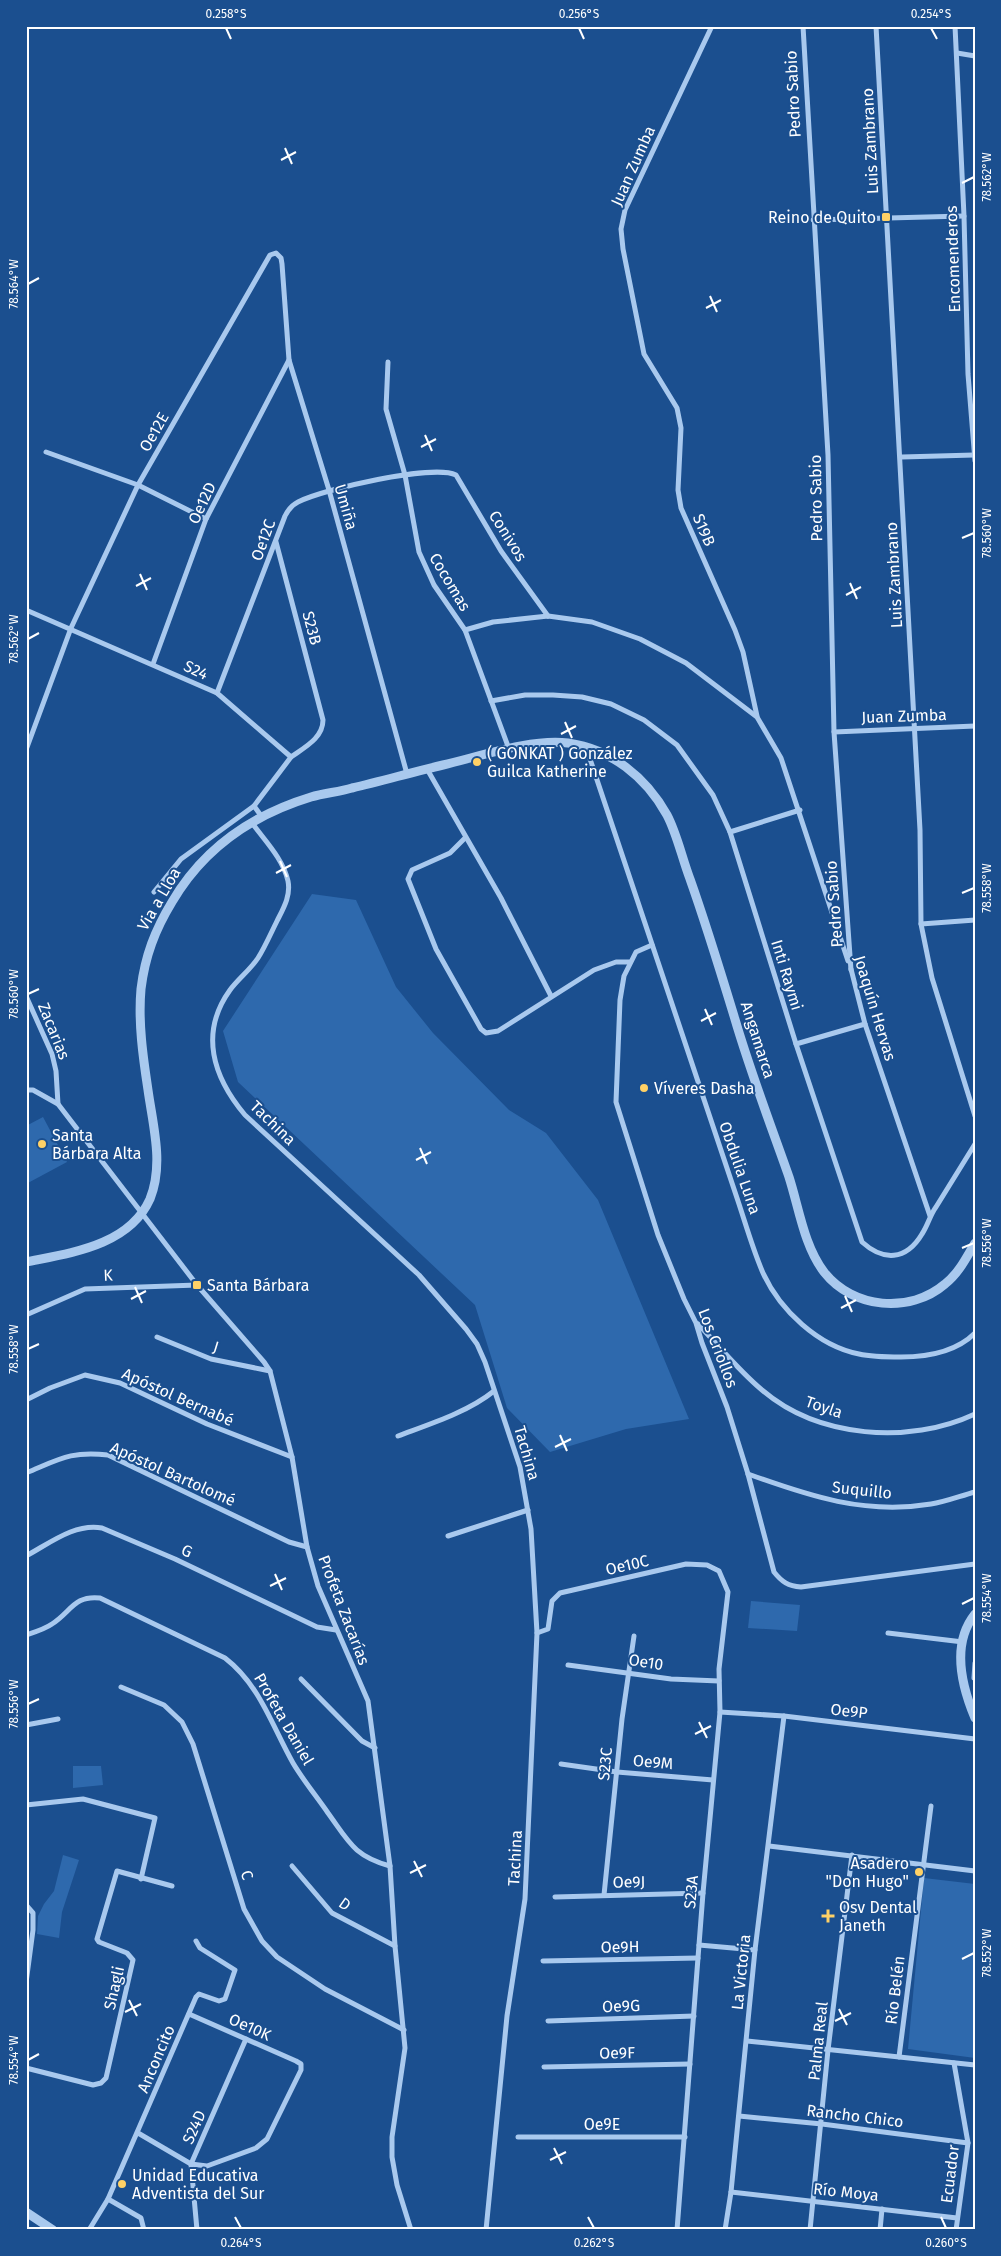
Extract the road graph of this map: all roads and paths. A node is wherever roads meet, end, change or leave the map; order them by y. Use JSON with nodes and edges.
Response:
{"nodes":[{"id":1,"x":712,"y":26,"type":"edge"},
{"id":2,"x":802,"y":26,"type":"edge"},
{"id":3,"x":876,"y":26,"type":"edge"},
{"id":4,"x":955,"y":26,"type":"edge"},
{"id":5,"x":958,"y":54,"type":"junction"},
{"id":6,"x":975,"y":56,"type":"edge"},
{"id":7,"x":964,"y":216,"type":"junction"},
{"id":8,"x":886,"y":218,"type":"junction"},
{"id":9,"x":813,"y":220,"type":"junction"},
{"id":10,"x":270,"y":255,"type":"joint"},
{"id":11,"x":644,"y":354,"type":"joint"},
{"id":12,"x":289,"y":360,"type":"junction"},
{"id":13,"x":388,"y":362,"type":"dead end"},
{"id":14,"x":975,"y":373,"type":"edge"},
{"id":15,"x":968,"y":374,"type":"junction"},
{"id":16,"x":46,"y":452,"type":"dead end"},
{"id":17,"x":974,"y":455,"type":"edge"},
{"id":18,"x":902,"y":458,"type":"junction"},
{"id":19,"x":975,"y":461,"type":"edge"},
{"id":20,"x":448,"y":471,"type":"joint"},
{"id":21,"x":405,"y":475,"type":"junction"},
{"id":22,"x":138,"y":485,"type":"junction"},
{"id":23,"x":329,"y":490,"type":"junction"},
{"id":24,"x":206,"y":519,"type":"junction"},
{"id":25,"x":276,"y":542,"type":"junction"},
{"id":26,"x":26,"y":610,"type":"edge"},
{"id":27,"x":548,"y":616,"type":"junction"},
{"id":28,"x":71,"y":628,"type":"junction"},
{"id":29,"x":465,"y":630,"type":"junction"},
{"id":30,"x":153,"y":664,"type":"junction"},
{"id":31,"x":217,"y":693,"type":"junction"},
{"id":32,"x":491,"y":701,"type":"junction"},
{"id":33,"x":757,"y":717,"type":"junction"},
{"id":34,"x":975,"y":726,"type":"edge"},
{"id":35,"x":914,"y":729,"type":"junction"},
{"id":36,"x":834,"y":732,"type":"junction"},
{"id":37,"x":586,"y":746,"type":"junction"},
{"id":38,"x":26,"y":750,"type":"edge"},
{"id":39,"x":509,"y":750,"type":"junction"},
{"id":40,"x":291,"y":757,"type":"junction"},
{"id":41,"x":427,"y":769,"type":"junction"},
{"id":42,"x":406,"y":774,"type":"junction"},
{"id":43,"x":254,"y":806,"type":"junction"},
{"id":44,"x":800,"y":810,"type":"junction"},
{"id":45,"x":262,"y":817,"type":"junction"},
{"id":46,"x":252,"y":824,"type":"junction"},
{"id":47,"x":730,"y":832,"type":"junction"},
{"id":48,"x":466,"y":838,"type":"junction"},
{"id":49,"x":154,"y":892,"type":"dead end"},
{"id":50,"x":975,"y":920,"type":"edge"},
{"id":51,"x":921,"y":924,"type":"junction"},
{"id":52,"x":652,"y":945,"type":"junction"},
{"id":53,"x":629,"y":962,"type":"junction"},
{"id":54,"x":851,"y":970,"type":"junction"},
{"id":55,"x":26,"y":996,"type":"edge"},
{"id":56,"x":551,"y":996,"type":"junction"},
{"id":57,"x":866,"y":1024,"type":"junction"},
{"id":58,"x":796,"y":1044,"type":"junction"},
{"id":59,"x":26,"y":1090,"type":"edge"},
{"id":60,"x":58,"y":1104,"type":"junction"},
{"id":61,"x":975,"y":1116,"type":"edge"},
{"id":62,"x":975,"y":1144,"type":"edge"},
{"id":63,"x":140,"y":1214,"type":"junction"},
{"id":64,"x":930,"y":1216,"type":"junction"},
{"id":65,"x":975,"y":1243,"type":"edge"},
{"id":66,"x":26,"y":1262,"type":"edge"},
{"id":67,"x":197,"y":1285,"type":"junction"},
{"id":68,"x":26,"y":1315,"type":"edge"},
{"id":69,"x":696,"y":1323,"type":"junction"},
{"id":70,"x":975,"y":1333,"type":"edge"},
{"id":71,"x":156,"y":1337,"type":"dead end"},
{"id":72,"x":270,"y":1371,"type":"junction"},
{"id":73,"x":494,"y":1391,"type":"junction"},
{"id":74,"x":26,"y":1400,"type":"edge"},
{"id":75,"x":975,"y":1414,"type":"edge"},
{"id":76,"x":398,"y":1436,"type":"dead end"},
{"id":77,"x":292,"y":1457,"type":"junction"},
{"id":78,"x":26,"y":1473,"type":"edge"},
{"id":79,"x":748,"y":1474,"type":"junction"},
{"id":80,"x":975,"y":1492,"type":"edge"},
{"id":81,"x":528,"y":1510,"type":"junction"},
{"id":82,"x":448,"y":1536,"type":"dead end"},
{"id":83,"x":307,"y":1547,"type":"junction"},
{"id":84,"x":26,"y":1556,"type":"edge"},
{"id":85,"x":975,"y":1564,"type":"edge"},
{"id":86,"x":708,"y":1565,"type":"joint"},
{"id":87,"x":975,"y":1614,"type":"edge"},
{"id":88,"x":336,"y":1630,"type":"junction"},
{"id":89,"x":537,"y":1633,"type":"junction"},
{"id":90,"x":888,"y":1633,"type":"dead end"},
{"id":91,"x":26,"y":1635,"type":"edge"},
{"id":92,"x":634,"y":1636,"type":"dead end"},
{"id":93,"x":963,"y":1642,"type":"junction"},
{"id":94,"x":975,"y":1663,"type":"edge"},
{"id":95,"x":568,"y":1665,"type":"dead end"},
{"id":96,"x":628,"y":1672,"type":"junction"},
{"id":97,"x":961,"y":1678,"type":"junction"},
{"id":98,"x":974,"y":1678,"type":"edge"},
{"id":99,"x":301,"y":1679,"type":"dead end"},
{"id":100,"x":719,"y":1681,"type":"junction"},
{"id":101,"x":121,"y":1687,"type":"dead end"},
{"id":102,"x":720,"y":1712,"type":"junction"},
{"id":103,"x":784,"y":1716,"type":"junction"},
{"id":104,"x":975,"y":1718,"type":"edge"},
{"id":105,"x":58,"y":1719,"type":"dead end"},
{"id":106,"x":26,"y":1726,"type":"edge"},
{"id":107,"x":975,"y":1739,"type":"edge"},
{"id":108,"x":376,"y":1748,"type":"junction"},
{"id":109,"x":561,"y":1764,"type":"dead end"},
{"id":110,"x":617,"y":1772,"type":"junction"},
{"id":111,"x":713,"y":1780,"type":"junction"},
{"id":112,"x":26,"y":1805,"type":"edge"},
{"id":113,"x":931,"y":1806,"type":"dead end"},
{"id":114,"x":769,"y":1846,"type":"junction"},
{"id":115,"x":852,"y":1855,"type":"junction"},
{"id":116,"x":923,"y":1864,"type":"junction"},
{"id":117,"x":292,"y":1866,"type":"dead end"},
{"id":118,"x":390,"y":1866,"type":"junction"},
{"id":119,"x":975,"y":1871,"type":"edge"},
{"id":120,"x":141,"y":1879,"type":"junction"},
{"id":121,"x":172,"y":1886,"type":"dead end"},
{"id":122,"x":703,"y":1893,"type":"junction"},
{"id":123,"x":604,"y":1895,"type":"junction"},
{"id":124,"x":555,"y":1896,"type":"dead end"},
{"id":125,"x":26,"y":1905,"type":"edge"},
{"id":126,"x":196,"y":1941,"type":"dead end"},
{"id":127,"x":699,"y":1945,"type":"junction"},
{"id":128,"x":395,"y":1946,"type":"junction"},
{"id":129,"x":755,"y":1950,"type":"junction"},
{"id":130,"x":698,"y":1958,"type":"junction"},
{"id":131,"x":543,"y":1961,"type":"dead end"},
{"id":132,"x":26,"y":1983,"type":"edge"},
{"id":133,"x":189,"y":2014,"type":"junction"},
{"id":134,"x":694,"y":2016,"type":"junction"},
{"id":135,"x":548,"y":2022,"type":"dead end"},
{"id":136,"x":404,"y":2030,"type":"junction"},
{"id":137,"x":246,"y":2039,"type":"junction"},
{"id":138,"x":747,"y":2042,"type":"junction"},
{"id":139,"x":828,"y":2050,"type":"junction"},
{"id":140,"x":899,"y":2057,"type":"junction"},
{"id":141,"x":954,"y":2063,"type":"junction"},
{"id":142,"x":690,"y":2064,"type":"junction"},
{"id":143,"x":975,"y":2065,"type":"edge"},
{"id":144,"x":544,"y":2067,"type":"dead end"},
{"id":145,"x":26,"y":2068,"type":"edge"},
{"id":146,"x":739,"y":2116,"type":"junction"},
{"id":147,"x":822,"y":2124,"type":"junction"},
{"id":148,"x":138,"y":2133,"type":"junction"},
{"id":149,"x":518,"y":2137,"type":"dead end"},
{"id":150,"x":686,"y":2137,"type":"junction"},
{"id":151,"x":968,"y":2143,"type":"junction"},
{"id":152,"x":191,"y":2164,"type":"junction"},
{"id":153,"x":731,"y":2192,"type":"junction"},
{"id":154,"x":108,"y":2199,"type":"junction"},
{"id":155,"x":813,"y":2201,"type":"junction"},
{"id":156,"x":882,"y":2208,"type":"junction"},
{"id":157,"x":26,"y":2212,"type":"edge"},
{"id":158,"x":957,"y":2218,"type":"junction"},
{"id":159,"x":40,"y":2226,"type":"edge"},
{"id":160,"x":53,"y":2230,"type":"edge"},
{"id":161,"x":88,"y":2230,"type":"edge"},
{"id":162,"x":144,"y":2230,"type":"edge"},
{"id":163,"x":197,"y":2230,"type":"edge"},
{"id":164,"x":411,"y":2230,"type":"edge"},
{"id":165,"x":486,"y":2230,"type":"edge"},
{"id":166,"x":677,"y":2230,"type":"edge"},
{"id":167,"x":725,"y":2230,"type":"edge"},
{"id":168,"x":810,"y":2230,"type":"edge"},
{"id":169,"x":880,"y":2230,"type":"edge"},
{"id":170,"x":956,"y":2230,"type":"edge"}],
"edges":[{"from":1,"to":11,"type":"street","name":"Juan Zumba"},
{"from":2,"to":9,"type":"street","name":"Pedro Sabio"},
{"from":3,"to":8,"type":"street","name":"Luis Zambrano"},
{"from":4,"to":5,"type":"street","name":"Encomenderos"},
{"from":5,"to":6,"type":"street"},
{"from":5,"to":7,"type":"street","name":"Encomenderos"},
{"from":7,"to":8,"type":"street"},
{"from":7,"to":15,"type":"street","name":"Encomenderos"},
{"from":8,"to":9,"type":"street"},
{"from":8,"to":18,"type":"street","name":"Luis Zambrano"},
{"from":9,"to":36,"type":"street","name":"Pedro Sabio"},
{"from":10,"to":12,"type":"street","name":"Umiña"},
{"from":10,"to":22,"type":"street","name":"Oe12E"},
{"from":11,"to":33,"type":"street","name":"S19B"},
{"from":12,"to":23,"type":"street","name":"Umiña"},
{"from":12,"to":24,"type":"street","name":"Oe12D"},
{"from":13,"to":21,"type":"street","name":"Cocomas"},
{"from":14,"to":15,"type":"street"},
{"from":15,"to":17,"type":"street","name":"Encomenderos"},
{"from":16,"to":22,"type":"street"},
{"from":17,"to":18,"type":"street"},
{"from":17,"to":19,"type":"street","name":"Encomenderos"},
{"from":18,"to":35,"type":"street","name":"Luis Zambrano"},
{"from":20,"to":21,"type":"street","name":"Oe12C"},
{"from":20,"to":27,"type":"street","name":"Conivos"},
{"from":21,"to":23,"type":"street","name":"Oe12C"},
{"from":21,"to":29,"type":"street","name":"Cocomas"},
{"from":22,"to":24,"type":"street"},
{"from":22,"to":28,"type":"street","name":"Oe12E"},
{"from":23,"to":25,"type":"street","name":"Oe12C"},
{"from":23,"to":42,"type":"street","name":"Umiña"},
{"from":24,"to":30,"type":"street","name":"Oe12D"},
{"from":25,"to":31,"type":"street","name":"Oe12C"},
{"from":25,"to":40,"type":"street","name":"S23B"},
{"from":26,"to":28,"type":"street","name":"S24"},
{"from":27,"to":29,"type":"street","name":"Joaquín Hervas"},
{"from":27,"to":33,"type":"street","name":"Joaquín Hervas"},
{"from":28,"to":30,"type":"street","name":"S24"},
{"from":28,"to":38,"type":"street"},
{"from":29,"to":32,"type":"street","name":"Cocomas"},
{"from":30,"to":31,"type":"street","name":"S24"},
{"from":31,"to":40,"type":"street","name":"S24"},
{"from":32,"to":39,"type":"street","name":"Cocomas"},
{"from":32,"to":47,"type":"street","name":"Inti Raymi"},
{"from":33,"to":44,"type":"street","name":"Joaquín Hervas"},
{"from":34,"to":35,"type":"street","name":"Juan Zumba"},
{"from":35,"to":36,"type":"street","name":"Juan Zumba"},
{"from":35,"to":51,"type":"street","name":"Luis Zambrano"},
{"from":36,"to":54,"type":"street","name":"Pedro Sabio"},
{"from":37,"to":39,"type":"street","name":"Angamarca"},
{"from":37,"to":52,"type":"street","name":"Obdulia Luna"},
{"from":37,"to":65,"type":"street","name":"Angamarca"},
{"from":39,"to":41,"type":"street","name":"Via a Lloa"},
{"from":40,"to":43,"type":"street"},
{"from":41,"to":42,"type":"street","name":"Via a Lloa"},
{"from":41,"to":48,"type":"street"},
{"from":42,"to":45,"type":"street","name":"Via a Lloa"},
{"from":43,"to":45,"type":"street"},
{"from":43,"to":49,"type":"street"},
{"from":44,"to":47,"type":"street"},
{"from":44,"to":54,"type":"street","name":"Joaquín Hervas"},
{"from":45,"to":46,"type":"street","name":"Via a Lloa"},
{"from":46,"to":63,"type":"street","name":"Via a Lloa"},
{"from":46,"to":73,"type":"street","name":"Tachina"},
{"from":47,"to":58,"type":"street","name":"Inti Raymi"},
{"from":48,"to":56,"type":"street"},
{"from":48,"to":56,"type":"street"},
{"from":50,"to":51,"type":"street"},
{"from":51,"to":61,"type":"street","name":"Luis Zambrano"},
{"from":52,"to":53,"type":"street"},
{"from":52,"to":70,"type":"street","name":"Obdulia Luna"},
{"from":53,"to":56,"type":"street"},
{"from":53,"to":69,"type":"street","name":"Los Criollos"},
{"from":54,"to":57,"type":"street","name":"Joaquín Hervas"},
{"from":55,"to":60,"type":"street","name":"Zacarias"},
{"from":57,"to":58,"type":"street"},
{"from":57,"to":64,"type":"street","name":"Joaquín Hervas"},
{"from":58,"to":64,"type":"street","name":"Inti Raymi"},
{"from":59,"to":60,"type":"street","name":"Profeta Zacarías"},
{"from":60,"to":63,"type":"street","name":"Profeta Zacarías"},
{"from":62,"to":64,"type":"street","name":"Inti Raymi"},
{"from":63,"to":66,"type":"street","name":"Via a Lloa"},
{"from":63,"to":67,"type":"street","name":"Profeta Zacarías"},
{"from":67,"to":68,"type":"street","name":"K"},
{"from":67,"to":72,"type":"street","name":"Profeta Zacarías"},
{"from":69,"to":75,"type":"street","name":"Toyla"},
{"from":69,"to":79,"type":"street","name":"Los Criollos"},
{"from":71,"to":72,"type":"street","name":"J"},
{"from":72,"to":77,"type":"street","name":"Profeta Zacarías"},
{"from":73,"to":76,"type":"street"},
{"from":73,"to":81,"type":"street","name":"Tachina"},
{"from":74,"to":77,"type":"street","name":"Apóstol Bernabé"},
{"from":77,"to":83,"type":"street","name":"Profeta Zacarías"},
{"from":78,"to":83,"type":"street","name":"Apóstol Bartolomé"},
{"from":79,"to":80,"type":"street","name":"Suquillo"},
{"from":79,"to":85,"type":"street","name":"Los Criollos"},
{"from":81,"to":82,"type":"street"},
{"from":81,"to":89,"type":"street","name":"Tachina"},
{"from":83,"to":88,"type":"street","name":"Profeta Zacarías"},
{"from":84,"to":88,"type":"street","name":"G"},
{"from":86,"to":89,"type":"street","name":"Oe10C"},
{"from":86,"to":100,"type":"street","name":"S23A"},
{"from":87,"to":93,"type":"street"},
{"from":88,"to":108,"type":"street","name":"Profeta Zacarías"},
{"from":89,"to":165,"type":"street","name":"Tachina"},
{"from":90,"to":93,"type":"street"},
{"from":91,"to":118,"type":"street","name":"Profeta Daniel"},
{"from":92,"to":96,"type":"street","name":"S23C"},
{"from":93,"to":97,"type":"street"},
{"from":94,"to":98,"type":"street"},
{"from":95,"to":96,"type":"street","name":"Oe10"},
{"from":96,"to":100,"type":"street","name":"Oe10"},
{"from":96,"to":110,"type":"street","name":"S23C"},
{"from":97,"to":98,"type":"street"},
{"from":97,"to":104,"type":"street"},
{"from":99,"to":108,"type":"street"},
{"from":100,"to":102,"type":"street","name":"S23A"},
{"from":101,"to":136,"type":"street","name":"C"},
{"from":102,"to":103,"type":"street","name":"Oe9P"},
{"from":102,"to":111,"type":"street","name":"S23A"},
{"from":103,"to":107,"type":"street","name":"Oe9P"},
{"from":103,"to":114,"type":"street","name":"La Victoria"},
{"from":105,"to":106,"type":"street"},
{"from":108,"to":118,"type":"street","name":"Profeta Zacarías"},
{"from":109,"to":110,"type":"street","name":"Oe9M"},
{"from":110,"to":111,"type":"street","name":"Oe9M"},
{"from":110,"to":123,"type":"street","name":"S23C"},
{"from":111,"to":122,"type":"street","name":"S23A"},
{"from":112,"to":120,"type":"street"},
{"from":113,"to":116,"type":"street","name":"Río Belén"},
{"from":114,"to":115,"type":"street"},
{"from":114,"to":129,"type":"street","name":"La Victoria"},
{"from":115,"to":116,"type":"street"},
{"from":115,"to":139,"type":"street","name":"Palma Real"},
{"from":116,"to":119,"type":"street"},
{"from":116,"to":140,"type":"street","name":"Río Belén"},
{"from":117,"to":128,"type":"street","name":"D"},
{"from":118,"to":128,"type":"street","name":"Profeta Zacarías"},
{"from":120,"to":121,"type":"street","name":"Shagli"},
{"from":120,"to":145,"type":"street","name":"Shagli"},
{"from":122,"to":123,"type":"street","name":"Oe9J"},
{"from":122,"to":127,"type":"street","name":"S23A"},
{"from":123,"to":124,"type":"street","name":"Oe9J"},
{"from":125,"to":132,"type":"street"},
{"from":126,"to":133,"type":"street","name":"Anconcito"},
{"from":127,"to":129,"type":"street"},
{"from":127,"to":130,"type":"street","name":"S23A"},
{"from":128,"to":136,"type":"street","name":"Profeta Zacarías"},
{"from":129,"to":138,"type":"street","name":"La Victoria"},
{"from":130,"to":131,"type":"street","name":"Oe9H"},
{"from":130,"to":134,"type":"street","name":"S23A"},
{"from":133,"to":137,"type":"street","name":"Oe10K"},
{"from":133,"to":148,"type":"street","name":"Anconcito"},
{"from":134,"to":135,"type":"street","name":"Oe9G"},
{"from":134,"to":142,"type":"street","name":"S23A"},
{"from":136,"to":164,"type":"street","name":"Profeta Zacarías"},
{"from":137,"to":152,"type":"street","name":"S24D"},
{"from":137,"to":152,"type":"street","name":"Oe10K"},
{"from":138,"to":139,"type":"street"},
{"from":138,"to":146,"type":"street","name":"La Victoria"},
{"from":139,"to":140,"type":"street"},
{"from":139,"to":147,"type":"street","name":"Palma Real"},
{"from":140,"to":141,"type":"street"},
{"from":141,"to":143,"type":"street"},
{"from":141,"to":151,"type":"street","name":"Ecuador"},
{"from":142,"to":144,"type":"street","name":"Oe9F"},
{"from":142,"to":150,"type":"street","name":"S23A"},
{"from":146,"to":147,"type":"street","name":"Rancho Chico"},
{"from":146,"to":153,"type":"street","name":"La Victoria"},
{"from":147,"to":151,"type":"street","name":"Rancho Chico"},
{"from":147,"to":155,"type":"street","name":"Palma Real"},
{"from":148,"to":152,"type":"street"},
{"from":148,"to":154,"type":"street","name":"Anconcito"},
{"from":149,"to":150,"type":"street","name":"Oe9E"},
{"from":150,"to":166,"type":"street","name":"S23A"},
{"from":151,"to":158,"type":"street","name":"Ecuador"},
{"from":152,"to":163,"type":"street","name":"S24D"},
{"from":153,"to":155,"type":"street","name":"Río Moya"},
{"from":153,"to":167,"type":"street","name":"La Victoria"},
{"from":154,"to":161,"type":"street","name":"Anconcito"},
{"from":154,"to":162,"type":"street"},
{"from":155,"to":156,"type":"street","name":"Río Moya"},
{"from":155,"to":168,"type":"street","name":"Palma Real"},
{"from":156,"to":158,"type":"street","name":"Río Moya"},
{"from":156,"to":169,"type":"street"},
{"from":157,"to":159,"type":"street"},
{"from":158,"to":170,"type":"street","name":"Ecuador"},
{"from":159,"to":160,"type":"street"}]}
